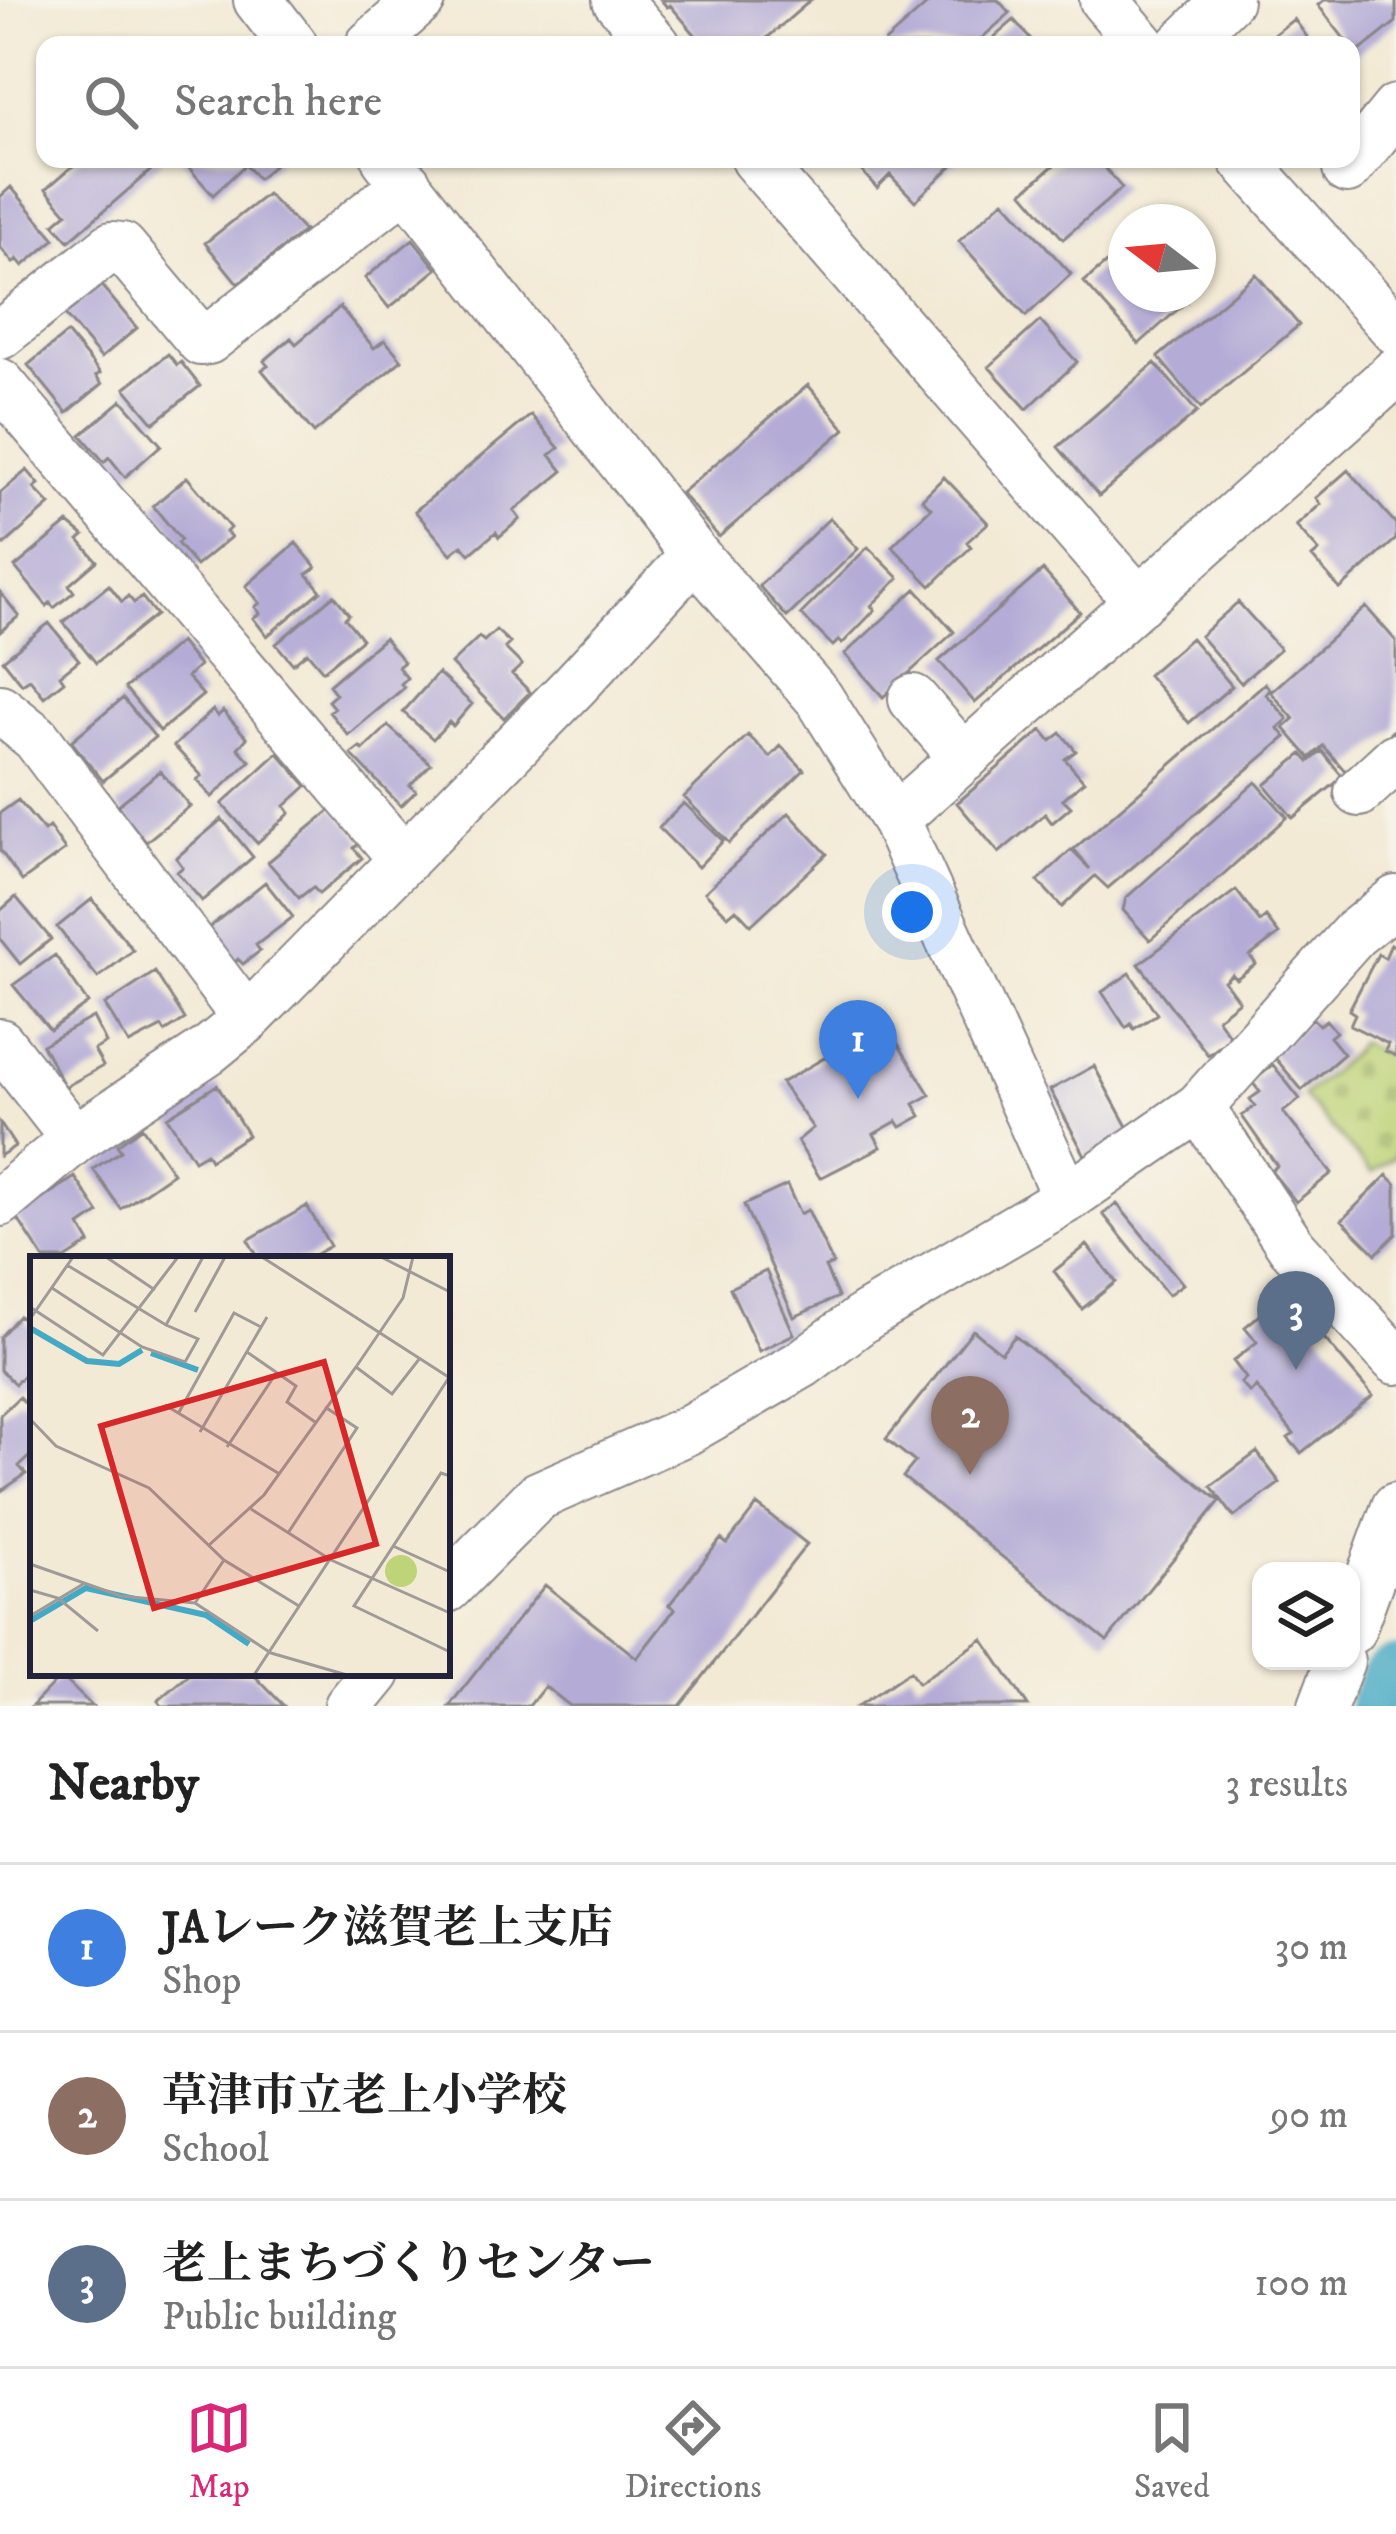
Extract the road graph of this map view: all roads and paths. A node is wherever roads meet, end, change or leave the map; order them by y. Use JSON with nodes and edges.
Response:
{"nodes":[{"id":1,"x":258,"y":0,"type":"edge"},
{"id":2,"x":422,"y":0,"type":"edge"},
{"id":3,"x":616,"y":0,"type":"edge"},
{"id":4,"x":1104,"y":0,"type":"edge"},
{"id":5,"x":1228,"y":0,"type":"edge"},
{"id":6,"x":285,"y":36,"type":"edge"},
{"id":7,"x":380,"y":36,"type":"edge"},
{"id":8,"x":648,"y":36,"type":"edge"},
{"id":9,"x":1134,"y":36,"type":"edge"},
{"id":10,"x":1191,"y":36,"type":"edge"},
{"id":11,"x":1396,"y":109,"type":"edge"},
{"id":12,"x":1360,"y":153,"type":"edge"},
{"id":13,"x":762,"y":168,"type":"edge"},
{"id":14,"x":1251,"y":168,"type":"edge"},
{"id":15,"x":397,"y":171,"type":"edge"},
{"id":16,"x":1396,"y":330,"type":"edge"},
{"id":17,"x":0,"y":335,"type":"edge"},
{"id":18,"x":1396,"y":372,"type":"edge"},
{"id":19,"x":0,"y":383,"type":"edge"},
{"id":20,"x":695,"y":556,"type":"junction"},
{"id":21,"x":1139,"y":602,"type":"junction"},
{"id":22,"x":913,"y":698,"type":"dead end"},
{"id":23,"x":0,"y":709,"type":"edge"},
{"id":24,"x":964,"y":758,"type":"junction"},
{"id":25,"x":1396,"y":758,"type":"edge"},
{"id":26,"x":1359,"y":792,"type":"dead end"},
{"id":27,"x":895,"y":819,"type":"junction"},
{"id":28,"x":404,"y":860,"type":"junction"},
{"id":29,"x":1396,"y":900,"type":"edge"},
{"id":30,"x":247,"y":1019,"type":"junction"},
{"id":31,"x":0,"y":1043,"type":"edge"},
{"id":32,"x":1199,"y":1107,"type":"junction"},
{"id":33,"x":75,"y":1138,"type":"junction"},
{"id":34,"x":1067,"y":1198,"type":"junction"},
{"id":35,"x":0,"y":1202,"type":"edge"},
{"id":36,"x":1396,"y":1360,"type":"edge"},
{"id":37,"x":1396,"y":1507,"type":"edge"},
{"id":38,"x":450,"y":1585,"type":"edge"},
{"id":39,"x":1360,"y":1605,"type":"edge"},
{"id":40,"x":1337,"y":1670,"type":"edge"},
{"id":41,"x":374,"y":1676,"type":"edge"},
{"id":42,"x":349,"y":1706,"type":"edge"},
{"id":43,"x":1323,"y":1706,"type":"edge"}],
"edges":[{"from":1,"to":6,"type":"street"},
{"from":2,"to":7,"type":"street"},
{"from":3,"to":8,"type":"street"},
{"from":4,"to":9,"type":"street"},
{"from":5,"to":10,"type":"street"},
{"from":11,"to":12,"type":"street"},
{"from":13,"to":21,"type":"street"},
{"from":14,"to":16,"type":"street"},
{"from":15,"to":17,"type":"street"},
{"from":15,"to":20,"type":"street"},
{"from":18,"to":21,"type":"street"},
{"from":19,"to":28,"type":"street"},
{"from":20,"to":27,"type":"street"},
{"from":20,"to":28,"type":"street"},
{"from":21,"to":24,"type":"street"},
{"from":22,"to":24,"type":"street"},
{"from":23,"to":30,"type":"street"},
{"from":24,"to":27,"type":"street"},
{"from":25,"to":26,"type":"street"},
{"from":27,"to":34,"type":"street"},
{"from":28,"to":30,"type":"street"},
{"from":29,"to":32,"type":"street"},
{"from":30,"to":33,"type":"street"},
{"from":31,"to":33,"type":"street"},
{"from":32,"to":34,"type":"street"},
{"from":32,"to":36,"type":"street"},
{"from":33,"to":35,"type":"street"},
{"from":34,"to":38,"type":"street"},
{"from":37,"to":39,"type":"street"},
{"from":40,"to":43,"type":"street"},
{"from":41,"to":42,"type":"street"}]}
